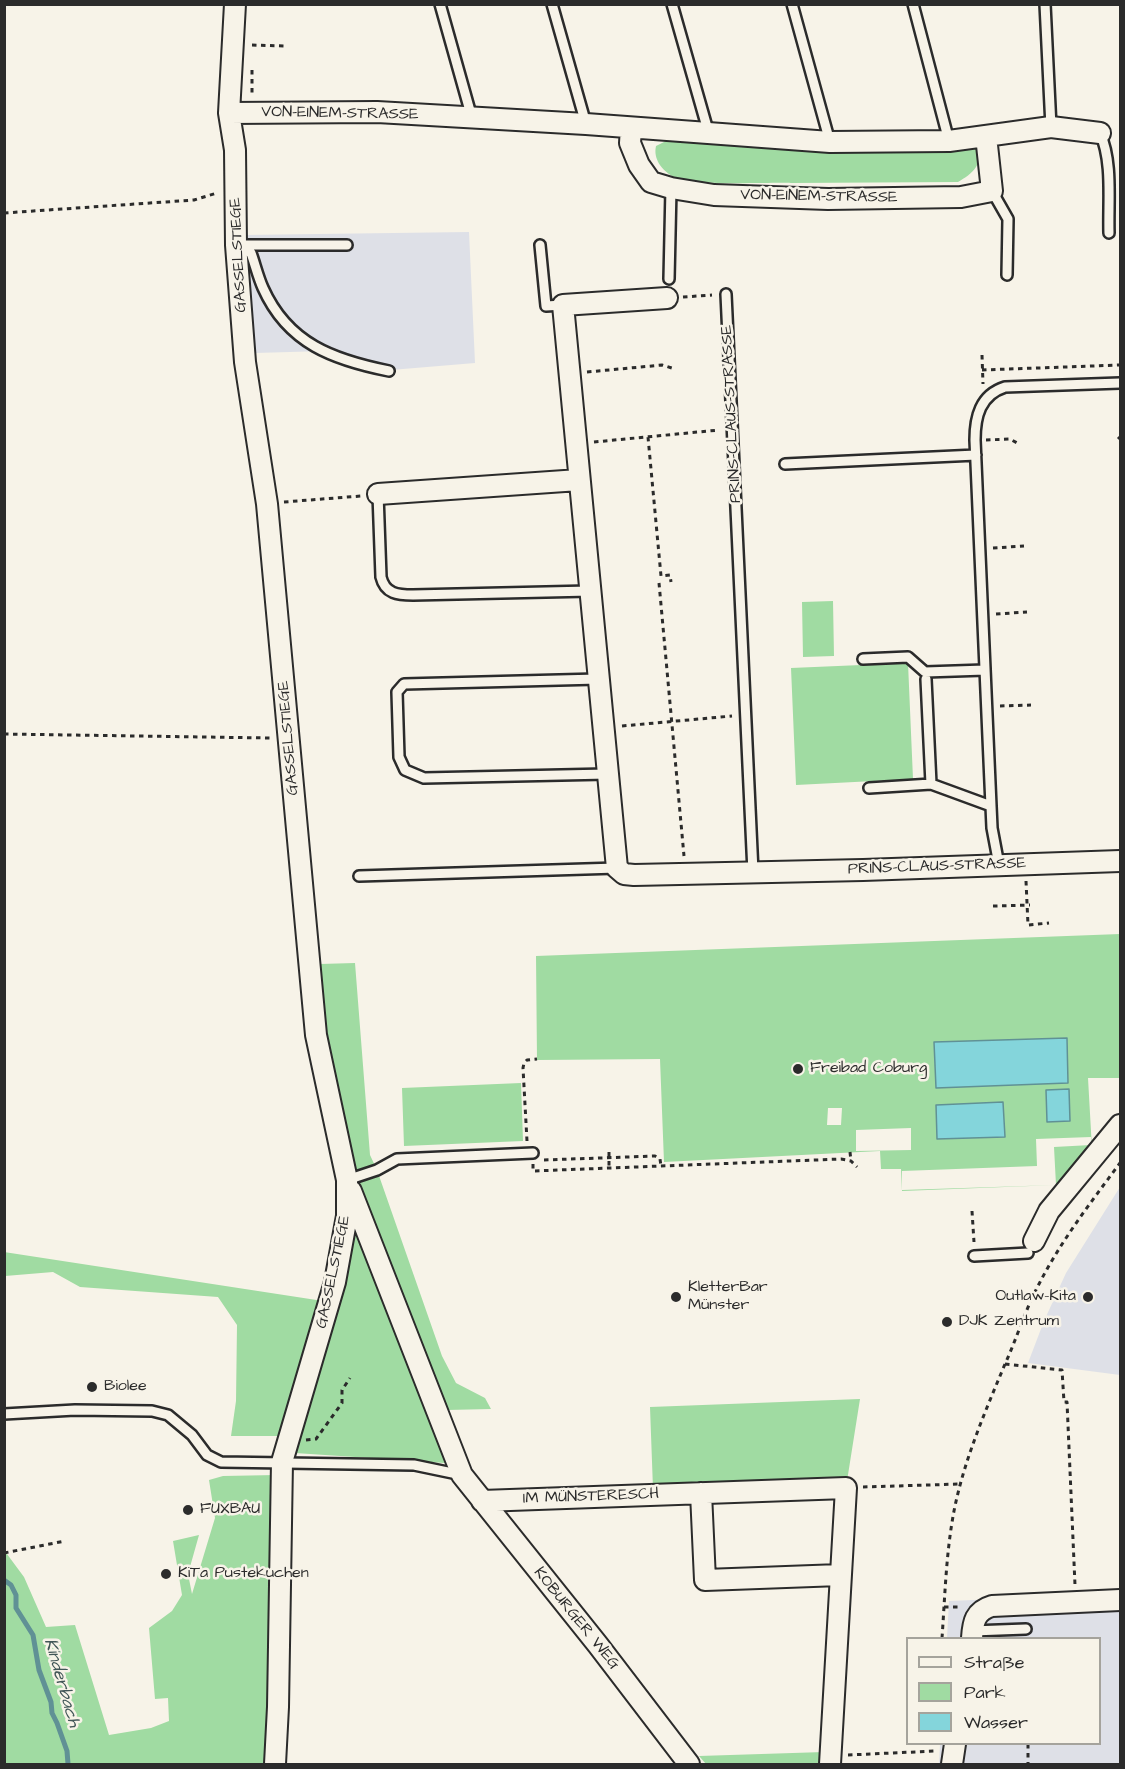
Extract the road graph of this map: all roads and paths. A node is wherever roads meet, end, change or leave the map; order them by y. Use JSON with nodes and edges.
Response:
{"nodes":[{"id":1,"x":235,"y":4,"type":"edge"},
{"id":2,"x":440,"y":4,"type":"edge"},
{"id":3,"x":552,"y":4,"type":"edge"},
{"id":4,"x":672,"y":4,"type":"edge"},
{"id":5,"x":792,"y":4,"type":"edge"},
{"id":6,"x":913,"y":4,"type":"edge"},
{"id":7,"x":1045,"y":4,"type":"edge"},
{"id":8,"x":252,"y":45,"type":"dead end"},
{"id":9,"x":285,"y":45,"type":"dead end"},
{"id":10,"x":230,"y":113,"type":"junction"},
{"id":11,"x":472,"y":118,"type":"junction"},
{"id":12,"x":586,"y":124,"type":"junction"},
{"id":13,"x":1051,"y":127,"type":"junction"},
{"id":14,"x":631,"y":128,"type":"junction"},
{"id":15,"x":1100,"y":133,"type":"joint"},
{"id":16,"x":709,"y":134,"type":"junction"},
{"id":17,"x":986,"y":136,"type":"junction"},
{"id":18,"x":949,"y":141,"type":"junction"},
{"id":19,"x":830,"y":142,"type":"junction"},
{"id":20,"x":236,"y":185,"type":"junction"},
{"id":21,"x":670,"y":188,"type":"junction"},
{"id":22,"x":992,"y":191,"type":"junction"},
{"id":23,"x":4,"y":213,"type":"edge"},
{"id":24,"x":1108,"y":233,"type":"dead end"},
{"id":25,"x":236,"y":245,"type":"junction"},
{"id":26,"x":347,"y":245,"type":"dead end"},
{"id":27,"x":540,"y":245,"type":"dead end"},
{"id":28,"x":1007,"y":275,"type":"dead end"},
{"id":29,"x":669,"y":279,"type":"dead end"},
{"id":30,"x":726,"y":294,"type":"joint"},
{"id":31,"x":667,"y":298,"type":"joint"},
{"id":32,"x":563,"y":305,"type":"junction"},
{"id":33,"x":981,"y":355,"type":"dead end"},
{"id":34,"x":1120,"y":365,"type":"edge"},
{"id":35,"x":675,"y":369,"type":"dead end"},
{"id":36,"x":982,"y":370,"type":"junction"},
{"id":37,"x":390,"y":371,"type":"dead end"},
{"id":38,"x":570,"y":373,"type":"junction"},
{"id":39,"x":1120,"y":383,"type":"edge"},
{"id":40,"x":984,"y":401,"type":"junction"},
{"id":41,"x":732,"y":429,"type":"junction"},
{"id":42,"x":648,"y":437,"type":"junction"},
{"id":43,"x":975,"y":440,"type":"junction"},
{"id":44,"x":576,"y":444,"type":"junction"},
{"id":45,"x":1019,"y":444,"type":"dead end"},
{"id":46,"x":976,"y":455,"type":"junction"},
{"id":47,"x":785,"y":464,"type":"dead end"},
{"id":48,"x":579,"y":480,"type":"junction"},
{"id":49,"x":378,"y":495,"type":"junction"},
{"id":50,"x":267,"y":504,"type":"junction"},
{"id":51,"x":1024,"y":546,"type":"dead end"},
{"id":52,"x":980,"y":548,"type":"junction"},
{"id":53,"x":671,"y":582,"type":"dead end"},
{"id":54,"x":660,"y":583,"type":"dead end"},
{"id":55,"x":590,"y":591,"type":"junction"},
{"id":56,"x":1027,"y":612,"type":"dead end"},
{"id":57,"x":983,"y":614,"type":"junction"},
{"id":58,"x":869,"y":661,"type":"dead end"},
{"id":59,"x":985,"y":670,"type":"junction"},
{"id":60,"x":598,"y":679,"type":"junction"},
{"id":61,"x":926,"y":679,"type":"dead end"},
{"id":62,"x":1031,"y":705,"type":"dead end"},
{"id":63,"x":987,"y":707,"type":"junction"},
{"id":64,"x":746,"y":715,"type":"junction"},
{"id":65,"x":672,"y":721,"type":"junction"},
{"id":66,"x":602,"y":728,"type":"junction"},
{"id":67,"x":4,"y":734,"type":"edge"},
{"id":68,"x":290,"y":739,"type":"junction"},
{"id":69,"x":607,"y":774,"type":"junction"},
{"id":70,"x":931,"y":784,"type":"junction"},
{"id":71,"x":869,"y":788,"type":"dead end"},
{"id":72,"x":991,"y":806,"type":"junction"},
{"id":73,"x":1120,"y":861,"type":"edge"},
{"id":74,"x":999,"y":865,"type":"junction"},
{"id":75,"x":1025,"y":865,"type":"junction"},
{"id":76,"x":616,"y":868,"type":"junction"},
{"id":77,"x":753,"y":872,"type":"junction"},
{"id":78,"x":686,"y":874,"type":"junction"},
{"id":79,"x":359,"y":876,"type":"dead end"},
{"id":80,"x":1028,"y":905,"type":"junction"},
{"id":81,"x":993,"y":906,"type":"dead end"},
{"id":82,"x":1049,"y":923,"type":"dead end"},
{"id":83,"x":537,"y":1059,"type":"dead end"},
{"id":84,"x":1120,"y":1125,"type":"edge"},
{"id":85,"x":609,"y":1152,"type":"dead end"},
{"id":86,"x":850,"y":1152,"type":"dead end"},
{"id":87,"x":533,"y":1157,"type":"junction"},
{"id":88,"x":609,"y":1157,"type":"junction"},
{"id":89,"x":851,"y":1161,"type":"junction"},
{"id":90,"x":1120,"y":1163,"type":"edge"},
{"id":91,"x":661,"y":1166,"type":"junction"},
{"id":92,"x":857,"y":1167,"type":"dead end"},
{"id":93,"x":609,"y":1168,"type":"junction"},
{"id":94,"x":347,"y":1180,"type":"junction"},
{"id":95,"x":972,"y":1211,"type":"dead end"},
{"id":96,"x":974,"y":1239,"type":"dead end"},
{"id":97,"x":1031,"y":1247,"type":"joint"},
{"id":98,"x":974,"y":1256,"type":"dead end"},
{"id":99,"x":1005,"y":1364,"type":"junction"},
{"id":100,"x":350,"y":1378,"type":"dead end"},
{"id":101,"x":4,"y":1414,"type":"edge"},
{"id":102,"x":289,"y":1440,"type":"junction"},
{"id":103,"x":282,"y":1462,"type":"junction"},
{"id":104,"x":462,"y":1475,"type":"junction"},
{"id":105,"x":960,"y":1484,"type":"junction"},
{"id":106,"x":846,"y":1488,"type":"junction"},
{"id":107,"x":701,"y":1493,"type":"junction"},
{"id":108,"x":482,"y":1501,"type":"junction"},
{"id":109,"x":65,"y":1541,"type":"dead end"},
{"id":110,"x":4,"y":1553,"type":"edge"},
{"id":111,"x":840,"y":1575,"type":"junction"},
{"id":112,"x":1120,"y":1600,"type":"edge"},
{"id":113,"x":1076,"y":1602,"type":"junction"},
{"id":114,"x":1026,"y":1629,"type":"dead end"},
{"id":115,"x":972,"y":1635,"type":"edge"},
{"id":116,"x":942,"y":1637,"type":"edge"},
{"id":117,"x":955,"y":1745,"type":"edge"},
{"id":118,"x":1028,"y":1745,"type":"edge"},
{"id":119,"x":936,"y":1751,"type":"dead end"},
{"id":120,"x":831,"y":1760,"type":"edge"},
{"id":121,"x":275,"y":1764,"type":"edge"},
{"id":122,"x":689,"y":1764,"type":"edge"},
{"id":123,"x":952,"y":1764,"type":"edge"},
{"id":124,"x":1028,"y":1764,"type":"edge"}],
"edges":[{"from":1,"to":10,"type":"street","name":"GASSELSTIEGE"},
{"from":2,"to":11,"type":"lane"},
{"from":3,"to":12,"type":"lane"},
{"from":4,"to":16,"type":"lane"},
{"from":5,"to":19,"type":"lane"},
{"from":6,"to":18,"type":"lane"},
{"from":7,"to":13,"type":"lane"},
{"from":8,"to":9,"type":"path"},
{"from":10,"to":11,"type":"street","name":"VON-EINEM-STRASSE"},
{"from":10,"to":20,"type":"street","name":"GASSELSTIEGE"},
{"from":11,"to":12,"type":"street","name":"VON-EINEM-STRASSE"},
{"from":12,"to":14,"type":"street","name":"VON-EINEM-STRASSE"},
{"from":13,"to":15,"type":"street","name":"VON-EINEM-STRASSE"},
{"from":13,"to":17,"type":"street","name":"VON-EINEM-STRASSE"},
{"from":14,"to":16,"type":"street","name":"VON-EINEM-STRASSE"},
{"from":14,"to":21,"type":"street","name":"VON-EINEM-STRASSE"},
{"from":15,"to":24,"type":"lane"},
{"from":16,"to":19,"type":"street","name":"VON-EINEM-STRASSE"},
{"from":17,"to":18,"type":"street","name":"VON-EINEM-STRASSE"},
{"from":17,"to":22,"type":"street"},
{"from":18,"to":19,"type":"street","name":"VON-EINEM-STRASSE"},
{"from":20,"to":23,"type":"path"},
{"from":20,"to":25,"type":"street","name":"GASSELSTIEGE"},
{"from":21,"to":22,"type":"street","name":"VON-EINEM-STRASSE"},
{"from":21,"to":29,"type":"lane"},
{"from":22,"to":28,"type":"lane"},
{"from":25,"to":26,"type":"lane"},
{"from":25,"to":37,"type":"lane"},
{"from":25,"to":50,"type":"street","name":"GASSELSTIEGE"},
{"from":27,"to":32,"type":"lane"},
{"from":30,"to":31,"type":"path"},
{"from":30,"to":41,"type":"lane","name":"PRINS-CLAUS-STRASSE"},
{"from":31,"to":32,"type":"street"},
{"from":32,"to":38,"type":"street"},
{"from":33,"to":36,"type":"path"},
{"from":34,"to":36,"type":"path"},
{"from":35,"to":38,"type":"path"},
{"from":36,"to":40,"type":"path"},
{"from":38,"to":44,"type":"street"},
{"from":39,"to":40,"type":"lane"},
{"from":40,"to":43,"type":"lane"},
{"from":41,"to":42,"type":"path"},
{"from":41,"to":64,"type":"lane","name":"PRINS-CLAUS-STRASSE"},
{"from":42,"to":44,"type":"path"},
{"from":42,"to":53,"type":"path"},
{"from":43,"to":45,"type":"path"},
{"from":43,"to":46,"type":"lane"},
{"from":44,"to":48,"type":"street"},
{"from":46,"to":47,"type":"lane"},
{"from":46,"to":52,"type":"lane"},
{"from":48,"to":49,"type":"street"},
{"from":48,"to":55,"type":"street"},
{"from":49,"to":50,"type":"path"},
{"from":49,"to":55,"type":"lane"},
{"from":50,"to":68,"type":"street","name":"GASSELSTIEGE"},
{"from":51,"to":52,"type":"path"},
{"from":52,"to":57,"type":"lane"},
{"from":54,"to":65,"type":"path"},
{"from":55,"to":60,"type":"street"},
{"from":56,"to":57,"type":"path"},
{"from":57,"to":59,"type":"lane"},
{"from":58,"to":59,"type":"lane"},
{"from":59,"to":63,"type":"lane"},
{"from":60,"to":66,"type":"street"},
{"from":60,"to":69,"type":"lane"},
{"from":61,"to":70,"type":"lane"},
{"from":62,"to":63,"type":"path"},
{"from":63,"to":72,"type":"lane"},
{"from":64,"to":65,"type":"path"},
{"from":64,"to":77,"type":"lane","name":"PRINS-CLAUS-STRASSE"},
{"from":65,"to":66,"type":"path"},
{"from":65,"to":78,"type":"path"},
{"from":66,"to":69,"type":"street"},
{"from":67,"to":68,"type":"path"},
{"from":68,"to":94,"type":"street","name":"GASSELSTIEGE"},
{"from":69,"to":76,"type":"street"},
{"from":70,"to":71,"type":"lane"},
{"from":70,"to":72,"type":"lane"},
{"from":72,"to":74,"type":"lane"},
{"from":73,"to":75,"type":"street","name":"PRINS-CLAUS-STRASSE"},
{"from":74,"to":75,"type":"street","name":"PRINS-CLAUS-STRASSE"},
{"from":74,"to":77,"type":"street","name":"PRINS-CLAUS-STRASSE"},
{"from":75,"to":80,"type":"path"},
{"from":76,"to":78,"type":"street","name":"PRINS-CLAUS-STRASSE"},
{"from":76,"to":79,"type":"lane","name":"PRINS-CLAUS-STRASSE"},
{"from":77,"to":78,"type":"street","name":"PRINS-CLAUS-STRASSE"},
{"from":80,"to":81,"type":"path"},
{"from":80,"to":82,"type":"path"},
{"from":83,"to":87,"type":"path"},
{"from":84,"to":97,"type":"street"},
{"from":85,"to":88,"type":"path"},
{"from":86,"to":89,"type":"path"},
{"from":87,"to":88,"type":"path"},
{"from":87,"to":93,"type":"path"},
{"from":87,"to":94,"type":"lane"},
{"from":88,"to":91,"type":"path"},
{"from":88,"to":93,"type":"path"},
{"from":89,"to":91,"type":"path"},
{"from":89,"to":92,"type":"path"},
{"from":90,"to":99,"type":"path"},
{"from":91,"to":93,"type":"path"},
{"from":94,"to":102,"type":"street","name":"GASSELSTIEGE"},
{"from":94,"to":104,"type":"street","name":"KOBURGER WEG"},
{"from":95,"to":96,"type":"path"},
{"from":97,"to":98,"type":"lane"},
{"from":99,"to":105,"type":"path"},
{"from":99,"to":113,"type":"path"},
{"from":100,"to":102,"type":"path"},
{"from":101,"to":103,"type":"lane"},
{"from":102,"to":103,"type":"street","name":"GASSELSTIEGE"},
{"from":103,"to":104,"type":"lane"},
{"from":103,"to":121,"type":"street","name":"GASSELSTIEGE"},
{"from":104,"to":108,"type":"street","name":"KOBURGER WEG"},
{"from":105,"to":106,"type":"path"},
{"from":105,"to":116,"type":"path"},
{"from":106,"to":107,"type":"street","name":"IM MÜNSTERESCH"},
{"from":106,"to":111,"type":"street"},
{"from":107,"to":108,"type":"street","name":"IM MÜNSTERESCH"},
{"from":107,"to":111,"type":"street"},
{"from":108,"to":122,"type":"street","name":"KOBURGER WEG"},
{"from":109,"to":110,"type":"path"},
{"from":111,"to":120,"type":"street"},
{"from":112,"to":113,"type":"street"},
{"from":113,"to":115,"type":"street"},
{"from":114,"to":115,"type":"lane"},
{"from":117,"to":123,"type":"street"},
{"from":118,"to":124,"type":"path"},
{"from":119,"to":120,"type":"path"}]}
